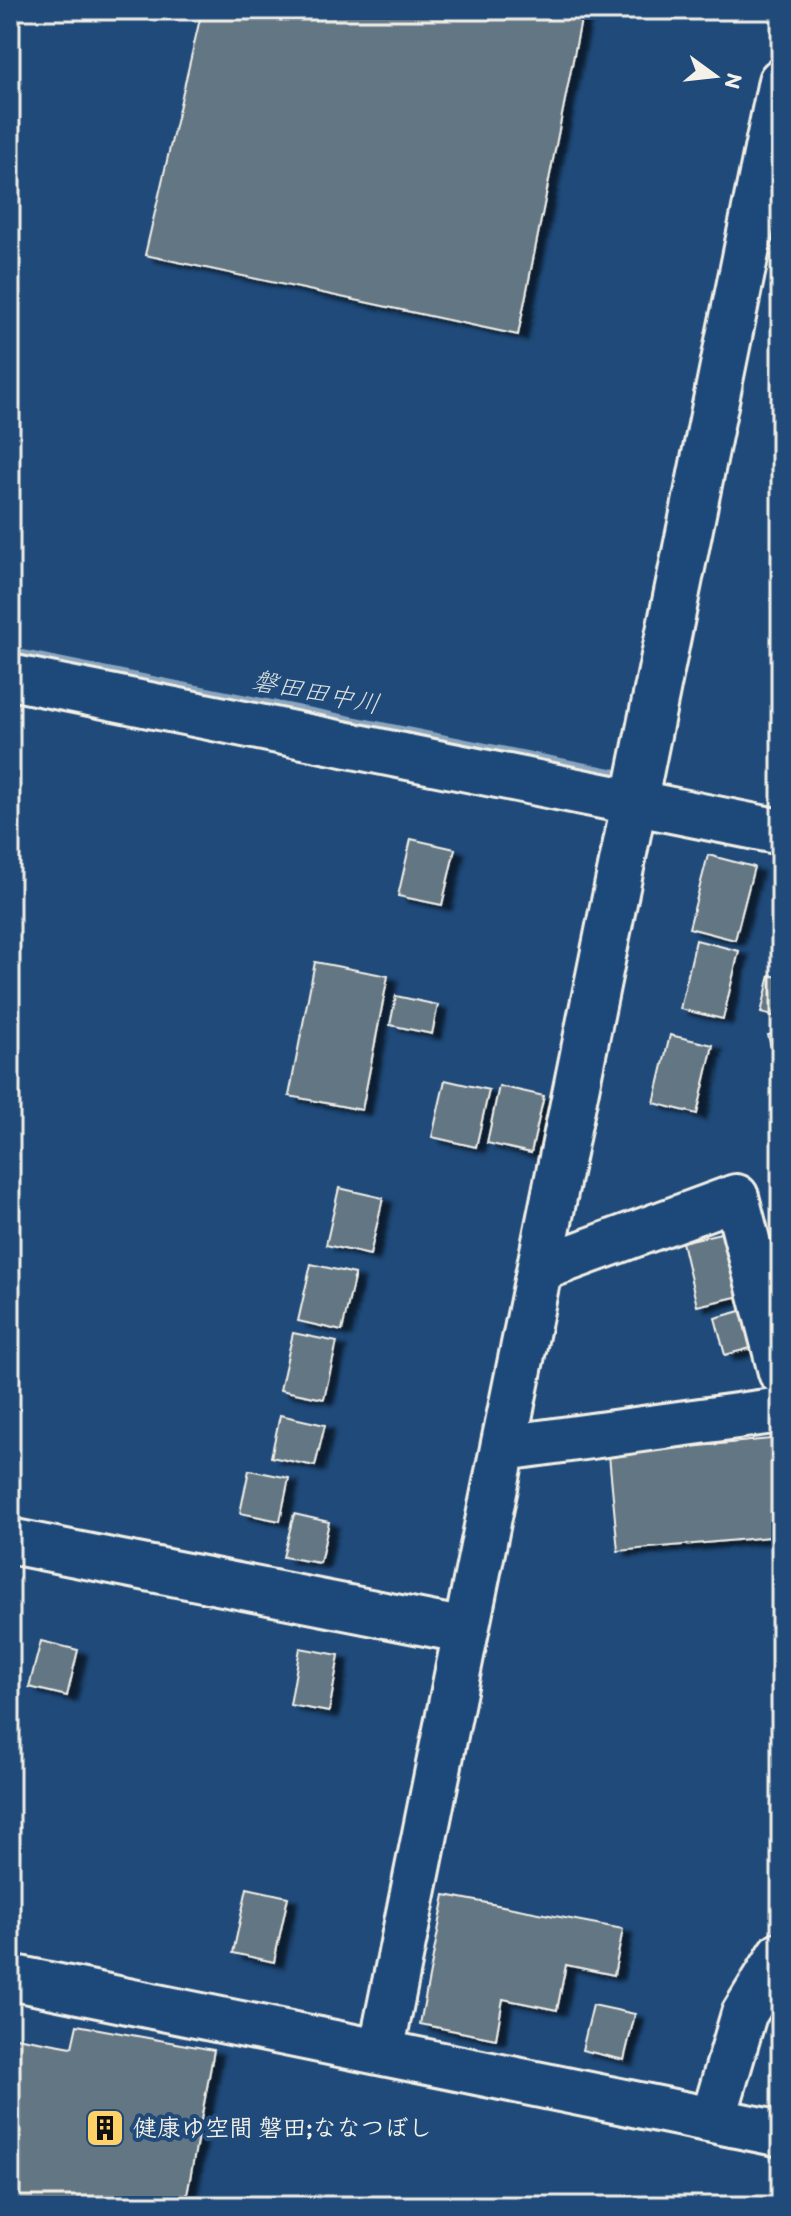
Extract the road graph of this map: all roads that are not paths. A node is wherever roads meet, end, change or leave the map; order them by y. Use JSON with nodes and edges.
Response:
{"nodes":[{"id":1,"x":781,"y":81,"type":"edge"},
{"id":2,"x":10,"y":677,"type":"edge"},
{"id":3,"x":632,"y":801,"type":"junction"},
{"id":4,"x":781,"y":832,"type":"edge"},
{"id":5,"x":540,"y":1269,"type":"junction"},
{"id":6,"x":781,"y":1372,"type":"edge"},
{"id":7,"x":781,"y":1410,"type":"edge"},
{"id":8,"x":504,"y":1448,"type":"junction"},
{"id":9,"x":10,"y":1541,"type":"edge"},
{"id":10,"x":466,"y":1631,"type":"junction"},
{"id":11,"x":781,"y":1954,"type":"edge"},
{"id":12,"x":10,"y":1977,"type":"edge"},
{"id":13,"x":381,"y":2052,"type":"junction"},
{"id":14,"x":713,"y":2120,"type":"junction"},
{"id":15,"x":781,"y":2134,"type":"edge"}],
"edges":[{"from":1,"to":3,"type":"street"},
{"from":2,"to":3,"type":"street"},
{"from":3,"to":4,"type":"street"},
{"from":3,"to":5,"type":"street"},
{"from":5,"to":6,"type":"street"},
{"from":5,"to":8,"type":"street"},
{"from":7,"to":8,"type":"street"},
{"from":8,"to":10,"type":"street"},
{"from":9,"to":10,"type":"street"},
{"from":10,"to":13,"type":"street"},
{"from":11,"to":14,"type":"street"},
{"from":12,"to":13,"type":"street"},
{"from":13,"to":14,"type":"street"},
{"from":14,"to":15,"type":"street"}]}
